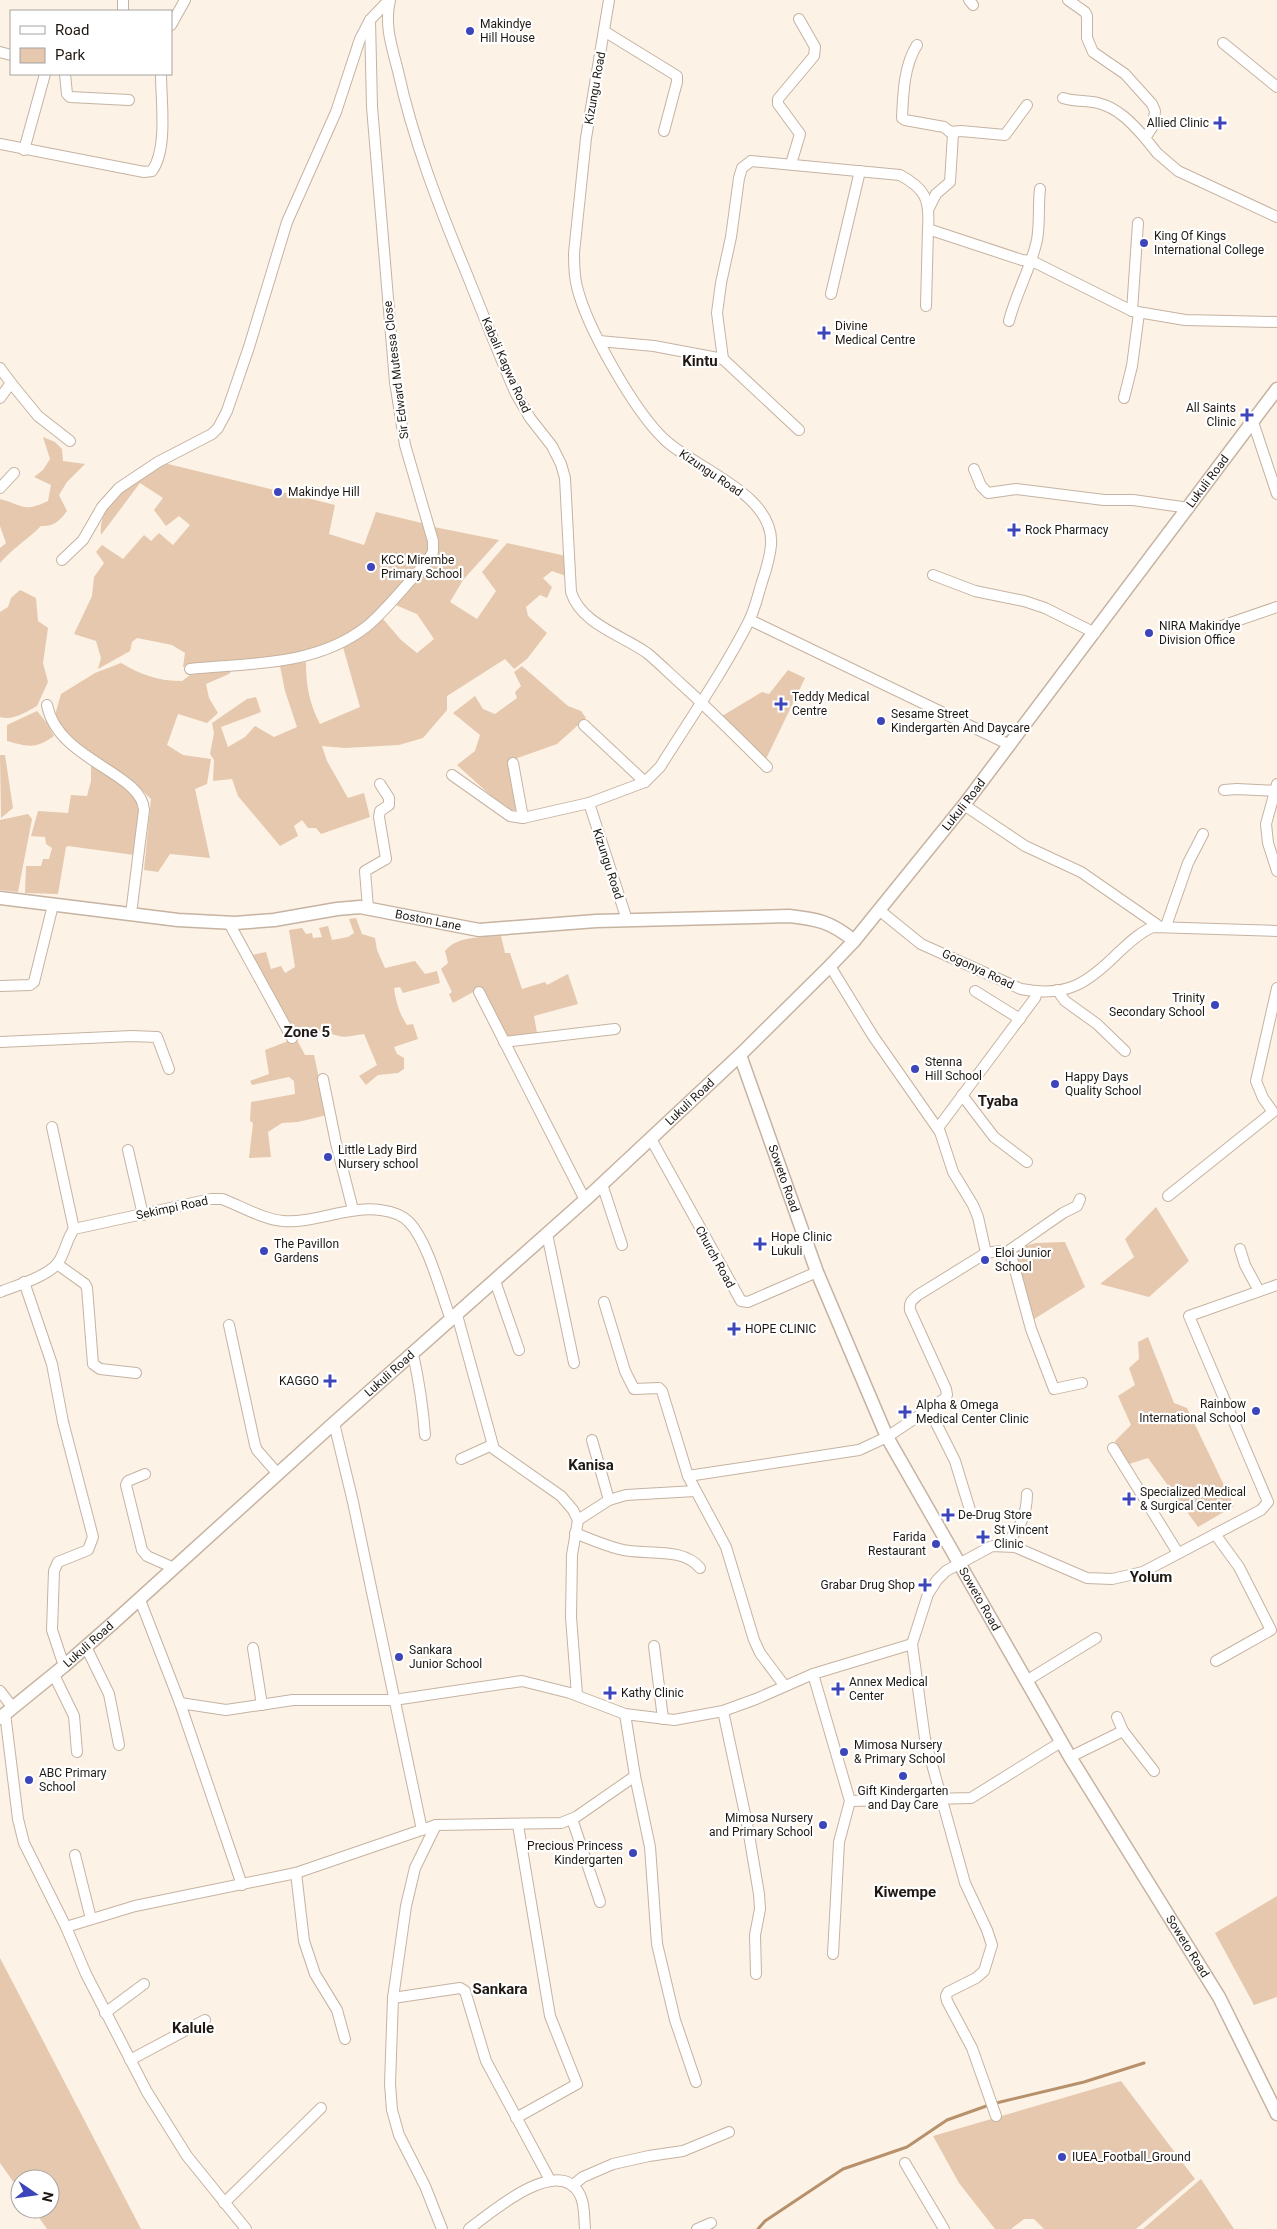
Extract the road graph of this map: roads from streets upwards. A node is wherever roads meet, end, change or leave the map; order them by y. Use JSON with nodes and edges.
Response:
{"nodes":[{"id":1,"x":185,"y":0,"type":"edge"},
{"id":2,"x":390,"y":0,"type":"edge"},
{"id":3,"x":609,"y":0,"type":"edge"},
{"id":4,"x":1068,"y":0,"type":"edge"},
{"id":5,"x":370,"y":20,"type":"junction"},
{"id":6,"x":799,"y":20,"type":"dead end"},
{"id":7,"x":172,"y":23,"type":"edge"},
{"id":8,"x":604,"y":31,"type":"junction"},
{"id":9,"x":1223,"y":43,"type":"dead end"},
{"id":10,"x":917,"y":44,"type":"dead end"},
{"id":11,"x":45,"y":75,"type":"edge"},
{"id":12,"x":65,"y":75,"type":"edge"},
{"id":13,"x":161,"y":75,"type":"edge"},
{"id":14,"x":1277,"y":87,"type":"edge"},
{"id":15,"x":1063,"y":98,"type":"dead end"},
{"id":16,"x":129,"y":100,"type":"dead end"},
{"id":17,"x":1026,"y":105,"type":"dead end"},
{"id":18,"x":664,"y":131,"type":"dead end"},
{"id":19,"x":950,"y":132,"type":"junction"},
{"id":20,"x":1145,"y":138,"type":"junction"},
{"id":21,"x":0,"y":144,"type":"edge"},
{"id":22,"x":24,"y":150,"type":"junction"},
{"id":23,"x":791,"y":164,"type":"junction"},
{"id":24,"x":860,"y":171,"type":"junction"},
{"id":25,"x":1040,"y":189,"type":"dead end"},
{"id":26,"x":929,"y":208,"type":"junction"},
{"id":27,"x":1277,"y":217,"type":"edge"},
{"id":28,"x":1138,"y":223,"type":"dead end"},
{"id":29,"x":928,"y":229,"type":"junction"},
{"id":30,"x":1032,"y":261,"type":"junction"},
{"id":31,"x":831,"y":294,"type":"dead end"},
{"id":32,"x":926,"y":306,"type":"dead end"},
{"id":33,"x":1136,"y":312,"type":"junction"},
{"id":34,"x":1009,"y":321,"type":"dead end"},
{"id":35,"x":1277,"y":322,"type":"edge"},
{"id":36,"x":599,"y":341,"type":"junction"},
{"id":37,"x":723,"y":359,"type":"junction"},
{"id":38,"x":0,"y":368,"type":"edge"},
{"id":39,"x":11,"y":383,"type":"junction"},
{"id":40,"x":1277,"y":389,"type":"edge"},
{"id":41,"x":0,"y":398,"type":"edge"},
{"id":42,"x":1124,"y":398,"type":"dead end"},
{"id":43,"x":1273,"y":403,"type":"edge"},
{"id":44,"x":1253,"y":422,"type":"junction"},
{"id":45,"x":799,"y":430,"type":"dead end"},
{"id":46,"x":70,"y":441,"type":"dead end"},
{"id":47,"x":974,"y":469,"type":"dead end"},
{"id":48,"x":14,"y":473,"type":"dead end"},
{"id":49,"x":0,"y":488,"type":"edge"},
{"id":50,"x":1277,"y":494,"type":"edge"},
{"id":51,"x":1190,"y":508,"type":"junction"},
{"id":52,"x":62,"y":560,"type":"dead end"},
{"id":53,"x":933,"y":574,"type":"dead end"},
{"id":54,"x":1277,"y":607,"type":"edge"},
{"id":55,"x":750,"y":620,"type":"junction"},
{"id":56,"x":1210,"y":630,"type":"dead end"},
{"id":57,"x":1095,"y":633,"type":"junction"},
{"id":58,"x":190,"y":669,"type":"dead end"},
{"id":59,"x":701,"y":702,"type":"junction"},
{"id":60,"x":47,"y":705,"type":"dead end"},
{"id":61,"x":584,"y":725,"type":"dead end"},
{"id":62,"x":1010,"y":745,"type":"junction"},
{"id":63,"x":513,"y":763,"type":"dead end"},
{"id":64,"x":767,"y":767,"type":"dead end"},
{"id":65,"x":452,"y":775,"type":"dead end"},
{"id":66,"x":645,"y":782,"type":"junction"},
{"id":67,"x":380,"y":784,"type":"dead end"},
{"id":68,"x":1276,"y":788,"type":"edge"},
{"id":69,"x":1224,"y":790,"type":"dead end"},
{"id":70,"x":588,"y":803,"type":"junction"},
{"id":71,"x":964,"y":805,"type":"junction"},
{"id":72,"x":523,"y":818,"type":"junction"},
{"id":73,"x":1203,"y":834,"type":"dead end"},
{"id":74,"x":1277,"y":871,"type":"edge"},
{"id":75,"x":0,"y":898,"type":"edge"},
{"id":76,"x":53,"y":905,"type":"junction"},
{"id":77,"x":368,"y":908,"type":"junction"},
{"id":78,"x":879,"y":910,"type":"junction"},
{"id":79,"x":131,"y":914,"type":"junction"},
{"id":80,"x":627,"y":920,"type":"junction"},
{"id":81,"x":229,"y":923,"type":"junction"},
{"id":82,"x":1162,"y":926,"type":"junction"},
{"id":83,"x":1277,"y":931,"type":"edge"},
{"id":84,"x":854,"y":941,"type":"junction"},
{"id":85,"x":830,"y":966,"type":"junction"},
{"id":86,"x":0,"y":986,"type":"edge"},
{"id":87,"x":1277,"y":988,"type":"edge"},
{"id":88,"x":1057,"y":990,"type":"junction"},
{"id":89,"x":975,"y":991,"type":"dead end"},
{"id":90,"x":479,"y":992,"type":"dead end"},
{"id":91,"x":1037,"y":992,"type":"junction"},
{"id":92,"x":1275,"y":1015,"type":"edge"},
{"id":93,"x":1020,"y":1020,"type":"junction"},
{"id":94,"x":615,"y":1029,"type":"dead end"},
{"id":95,"x":292,"y":1038,"type":"dead end"},
{"id":96,"x":0,"y":1042,"type":"edge"},
{"id":97,"x":504,"y":1042,"type":"junction"},
{"id":98,"x":1125,"y":1052,"type":"dead end"},
{"id":99,"x":740,"y":1055,"type":"junction"},
{"id":100,"x":169,"y":1069,"type":"dead end"},
{"id":101,"x":323,"y":1079,"type":"dead end"},
{"id":102,"x":962,"y":1096,"type":"junction"},
{"id":103,"x":1275,"y":1114,"type":"edge"},
{"id":104,"x":52,"y":1127,"type":"dead end"},
{"id":105,"x":938,"y":1128,"type":"junction"},
{"id":106,"x":651,"y":1139,"type":"junction"},
{"id":107,"x":128,"y":1150,"type":"dead end"},
{"id":108,"x":1028,"y":1162,"type":"dead end"},
{"id":109,"x":602,"y":1184,"type":"junction"},
{"id":110,"x":1168,"y":1196,"type":"dead end"},
{"id":111,"x":1080,"y":1199,"type":"dead end"},
{"id":112,"x":585,"y":1200,"type":"junction"},
{"id":113,"x":353,"y":1210,"type":"junction"},
{"id":114,"x":143,"y":1215,"type":"junction"},
{"id":115,"x":74,"y":1229,"type":"junction"},
{"id":116,"x":547,"y":1234,"type":"junction"},
{"id":117,"x":622,"y":1245,"type":"dead end"},
{"id":118,"x":1240,"y":1249,"type":"dead end"},
{"id":119,"x":1006,"y":1252,"type":"junction"},
{"id":120,"x":986,"y":1253,"type":"junction"},
{"id":121,"x":57,"y":1264,"type":"junction"},
{"id":122,"x":817,"y":1272,"type":"junction"},
{"id":123,"x":495,"y":1281,"type":"junction"},
{"id":124,"x":24,"y":1282,"type":"junction"},
{"id":125,"x":1277,"y":1284,"type":"edge"},
{"id":126,"x":1259,"y":1291,"type":"junction"},
{"id":127,"x":0,"y":1292,"type":"edge"},
{"id":128,"x":604,"y":1302,"type":"dead end"},
{"id":129,"x":454,"y":1317,"type":"junction"},
{"id":130,"x":229,"y":1325,"type":"dead end"},
{"id":131,"x":519,"y":1350,"type":"dead end"},
{"id":132,"x":412,"y":1354,"type":"junction"},
{"id":133,"x":574,"y":1363,"type":"dead end"},
{"id":134,"x":136,"y":1373,"type":"dead end"},
{"id":135,"x":1082,"y":1383,"type":"dead end"},
{"id":136,"x":929,"y":1409,"type":"junction"},
{"id":137,"x":334,"y":1423,"type":"junction"},
{"id":138,"x":425,"y":1435,"type":"dead end"},
{"id":139,"x":887,"y":1437,"type":"junction"},
{"id":140,"x":592,"y":1440,"type":"dead end"},
{"id":141,"x":492,"y":1445,"type":"junction"},
{"id":142,"x":1113,"y":1448,"type":"dead end"},
{"id":143,"x":461,"y":1459,"type":"dead end"},
{"id":144,"x":145,"y":1474,"type":"dead end"},
{"id":145,"x":278,"y":1474,"type":"junction"},
{"id":146,"x":688,"y":1476,"type":"junction"},
{"id":147,"x":695,"y":1491,"type":"junction"},
{"id":148,"x":1027,"y":1494,"type":"dead end"},
{"id":149,"x":609,"y":1500,"type":"junction"},
{"id":150,"x":970,"y":1510,"type":"dead end"},
{"id":151,"x":578,"y":1520,"type":"junction"},
{"id":152,"x":575,"y":1533,"type":"junction"},
{"id":153,"x":1215,"y":1534,"type":"junction"},
{"id":154,"x":1003,"y":1546,"type":"junction"},
{"id":155,"x":1178,"y":1553,"type":"junction"},
{"id":156,"x":959,"y":1563,"type":"junction"},
{"id":157,"x":174,"y":1568,"type":"junction"},
{"id":158,"x":700,"y":1568,"type":"dead end"},
{"id":159,"x":140,"y":1600,"type":"junction"},
{"id":160,"x":1274,"y":1629,"type":"edge"},
{"id":161,"x":1096,"y":1638,"type":"dead end"},
{"id":162,"x":912,"y":1644,"type":"junction"},
{"id":163,"x":654,"y":1646,"type":"dead end"},
{"id":164,"x":86,"y":1647,"type":"junction"},
{"id":165,"x":253,"y":1648,"type":"dead end"},
{"id":166,"x":1216,"y":1661,"type":"dead end"},
{"id":167,"x":64,"y":1666,"type":"junction"},
{"id":168,"x":812,"y":1674,"type":"junction"},
{"id":169,"x":54,"y":1675,"type":"junction"},
{"id":170,"x":1026,"y":1681,"type":"junction"},
{"id":171,"x":784,"y":1686,"type":"junction"},
{"id":172,"x":0,"y":1691,"type":"edge"},
{"id":173,"x":577,"y":1695,"type":"junction"},
{"id":174,"x":394,"y":1700,"type":"junction"},
{"id":175,"x":180,"y":1703,"type":"junction"},
{"id":176,"x":262,"y":1705,"type":"junction"},
{"id":177,"x":723,"y":1711,"type":"junction"},
{"id":178,"x":6,"y":1713,"type":"edge"},
{"id":179,"x":625,"y":1714,"type":"junction"},
{"id":180,"x":1117,"y":1717,"type":"dead end"},
{"id":181,"x":663,"y":1719,"type":"junction"},
{"id":182,"x":1123,"y":1731,"type":"junction"},
{"id":183,"x":1061,"y":1742,"type":"junction"},
{"id":184,"x":119,"y":1745,"type":"dead end"},
{"id":185,"x":77,"y":1752,"type":"dead end"},
{"id":186,"x":1070,"y":1757,"type":"junction"},
{"id":187,"x":1154,"y":1771,"type":"dead end"},
{"id":188,"x":635,"y":1776,"type":"junction"},
{"id":189,"x":942,"y":1797,"type":"junction"},
{"id":190,"x":850,"y":1801,"type":"junction"},
{"id":191,"x":572,"y":1819,"type":"junction"},
{"id":192,"x":436,"y":1825,"type":"junction"},
{"id":193,"x":518,"y":1826,"type":"junction"},
{"id":194,"x":422,"y":1830,"type":"junction"},
{"id":195,"x":75,"y":1855,"type":"dead end"},
{"id":196,"x":296,"y":1873,"type":"junction"},
{"id":197,"x":242,"y":1884,"type":"junction"},
{"id":198,"x":600,"y":1902,"type":"dead end"},
{"id":199,"x":91,"y":1919,"type":"junction"},
{"id":200,"x":66,"y":1927,"type":"junction"},
{"id":201,"x":833,"y":1954,"type":"dead end"},
{"id":202,"x":756,"y":1974,"type":"dead end"},
{"id":203,"x":144,"y":1984,"type":"dead end"},
{"id":204,"x":393,"y":1998,"type":"junction"},
{"id":205,"x":105,"y":2013,"type":"junction"},
{"id":206,"x":205,"y":2020,"type":"dead end"},
{"id":207,"x":345,"y":2039,"type":"dead end"},
{"id":208,"x":130,"y":2060,"type":"junction"},
{"id":209,"x":696,"y":2082,"type":"dead end"},
{"id":210,"x":321,"y":2108,"type":"dead end"},
{"id":211,"x":1277,"y":2114,"type":"edge"},
{"id":212,"x":996,"y":2116,"type":"dead end"},
{"id":213,"x":516,"y":2118,"type":"junction"},
{"id":214,"x":730,"y":2132,"type":"dead end"},
{"id":215,"x":905,"y":2163,"type":"dead end"},
{"id":216,"x":550,"y":2180,"type":"junction"},
{"id":217,"x":573,"y":2185,"type":"junction"},
{"id":218,"x":224,"y":2203,"type":"junction"},
{"id":219,"x":710,"y":2223,"type":"dead end"},
{"id":220,"x":246,"y":2229,"type":"edge"},
{"id":221,"x":442,"y":2229,"type":"edge"},
{"id":222,"x":468,"y":2229,"type":"edge"},
{"id":223,"x":585,"y":2229,"type":"edge"},
{"id":224,"x":697,"y":2229,"type":"edge"},
{"id":225,"x":944,"y":2229,"type":"edge"}],
"edges":[{"from":1,"to":7,"type":"street"},
{"from":2,"to":5,"type":"street"},
{"from":2,"to":59,"type":"street","name":"Kabali Kagwa Road"},
{"from":3,"to":8,"type":"street","name":"Kizungu Road"},
{"from":4,"to":20,"type":"street"},
{"from":5,"to":52,"type":"street"},
{"from":5,"to":58,"type":"street","name":"Sir Edward Mutessa Close"},
{"from":6,"to":23,"type":"street"},
{"from":8,"to":18,"type":"street"},
{"from":8,"to":36,"type":"street","name":"Kizungu Road"},
{"from":9,"to":14,"type":"street"},
{"from":10,"to":19,"type":"street"},
{"from":11,"to":22,"type":"street"},
{"from":12,"to":16,"type":"street"},
{"from":13,"to":22,"type":"street"},
{"from":15,"to":20,"type":"street"},
{"from":17,"to":19,"type":"street"},
{"from":19,"to":26,"type":"street"},
{"from":20,"to":27,"type":"street"},
{"from":21,"to":22,"type":"street"},
{"from":23,"to":24,"type":"street"},
{"from":23,"to":37,"type":"street"},
{"from":24,"to":26,"type":"street"},
{"from":24,"to":31,"type":"street"},
{"from":25,"to":30,"type":"street"},
{"from":26,"to":29,"type":"street"},
{"from":28,"to":33,"type":"street"},
{"from":29,"to":30,"type":"street"},
{"from":29,"to":32,"type":"street"},
{"from":30,"to":33,"type":"street"},
{"from":30,"to":34,"type":"street"},
{"from":33,"to":35,"type":"street"},
{"from":33,"to":42,"type":"street"},
{"from":36,"to":37,"type":"street"},
{"from":36,"to":55,"type":"street","name":"Kizungu Road"},
{"from":37,"to":45,"type":"street"},
{"from":38,"to":39,"type":"street"},
{"from":39,"to":41,"type":"street"},
{"from":39,"to":46,"type":"street"},
{"from":40,"to":43,"type":"street","name":"Lukuli Road"},
{"from":43,"to":44,"type":"street","name":"Lukuli Road"},
{"from":44,"to":50,"type":"street"},
{"from":44,"to":51,"type":"street","name":"Lukuli Road"},
{"from":47,"to":51,"type":"street"},
{"from":48,"to":49,"type":"street"},
{"from":51,"to":57,"type":"street","name":"Lukuli Road"},
{"from":53,"to":57,"type":"street"},
{"from":54,"to":56,"type":"street"},
{"from":55,"to":59,"type":"street","name":"Kizungu Road"},
{"from":55,"to":62,"type":"street"},
{"from":57,"to":62,"type":"street","name":"Lukuli Road"},
{"from":59,"to":64,"type":"street","name":"Kabali Kagwa Road"},
{"from":59,"to":66,"type":"street","name":"Kizungu Road"},
{"from":60,"to":79,"type":"street"},
{"from":61,"to":66,"type":"street"},
{"from":62,"to":71,"type":"street","name":"Lukuli Road"},
{"from":63,"to":72,"type":"street"},
{"from":65,"to":72,"type":"street"},
{"from":66,"to":70,"type":"street","name":"Kizungu Road"},
{"from":67,"to":77,"type":"street"},
{"from":68,"to":69,"type":"street"},
{"from":68,"to":74,"type":"street"},
{"from":70,"to":72,"type":"street"},
{"from":70,"to":80,"type":"street","name":"Kizungu Road"},
{"from":71,"to":78,"type":"street","name":"Lukuli Road"},
{"from":71,"to":82,"type":"street"},
{"from":73,"to":82,"type":"street"},
{"from":75,"to":76,"type":"street","name":"Boston Lane"},
{"from":76,"to":79,"type":"street","name":"Boston Lane"},
{"from":76,"to":86,"type":"street"},
{"from":77,"to":80,"type":"street","name":"Boston Lane"},
{"from":77,"to":81,"type":"street","name":"Boston Lane"},
{"from":78,"to":84,"type":"street","name":"Lukuli Road"},
{"from":78,"to":91,"type":"street","name":"Gogonya Road"},
{"from":79,"to":81,"type":"street","name":"Boston Lane"},
{"from":80,"to":84,"type":"street","name":"Boston Lane"},
{"from":81,"to":95,"type":"street"},
{"from":82,"to":83,"type":"street","name":"Gogonya Road"},
{"from":82,"to":88,"type":"street","name":"Gogonya Road"},
{"from":84,"to":85,"type":"street","name":"Lukuli Road"},
{"from":85,"to":99,"type":"street","name":"Lukuli Road"},
{"from":85,"to":105,"type":"street"},
{"from":87,"to":92,"type":"street"},
{"from":88,"to":91,"type":"street","name":"Gogonya Road"},
{"from":88,"to":98,"type":"street"},
{"from":89,"to":93,"type":"street"},
{"from":90,"to":97,"type":"street"},
{"from":91,"to":93,"type":"street"},
{"from":92,"to":103,"type":"street"},
{"from":93,"to":102,"type":"street"},
{"from":94,"to":97,"type":"street"},
{"from":96,"to":100,"type":"street"},
{"from":97,"to":112,"type":"street"},
{"from":99,"to":106,"type":"street","name":"Lukuli Road"},
{"from":99,"to":122,"type":"street","name":"Soweto Road"},
{"from":101,"to":113,"type":"street"},
{"from":102,"to":105,"type":"street"},
{"from":102,"to":108,"type":"street"},
{"from":103,"to":110,"type":"street"},
{"from":104,"to":115,"type":"street"},
{"from":105,"to":120,"type":"street"},
{"from":106,"to":109,"type":"street","name":"Lukuli Road"},
{"from":106,"to":122,"type":"street","name":"Church Road"},
{"from":107,"to":114,"type":"street"},
{"from":109,"to":112,"type":"street","name":"Lukuli Road"},
{"from":109,"to":117,"type":"street"},
{"from":111,"to":119,"type":"street"},
{"from":112,"to":116,"type":"street","name":"Lukuli Road"},
{"from":113,"to":114,"type":"street","name":"Sekimpi Road"},
{"from":113,"to":129,"type":"street","name":"Sekimpi Road"},
{"from":114,"to":115,"type":"street","name":"Sekimpi Road"},
{"from":115,"to":121,"type":"street"},
{"from":116,"to":123,"type":"street","name":"Lukuli Road"},
{"from":116,"to":133,"type":"street"},
{"from":118,"to":126,"type":"street"},
{"from":119,"to":120,"type":"street"},
{"from":119,"to":135,"type":"street"},
{"from":120,"to":136,"type":"street"},
{"from":121,"to":124,"type":"street"},
{"from":121,"to":134,"type":"street"},
{"from":122,"to":139,"type":"street","name":"Soweto Road"},
{"from":123,"to":129,"type":"street","name":"Lukuli Road"},
{"from":123,"to":131,"type":"street"},
{"from":124,"to":127,"type":"street"},
{"from":124,"to":167,"type":"street"},
{"from":125,"to":126,"type":"street"},
{"from":126,"to":153,"type":"street"},
{"from":128,"to":146,"type":"street"},
{"from":129,"to":132,"type":"street","name":"Lukuli Road"},
{"from":129,"to":141,"type":"street","name":"Sekimpi Road"},
{"from":130,"to":145,"type":"street"},
{"from":132,"to":137,"type":"street","name":"Lukuli Road"},
{"from":132,"to":138,"type":"street"},
{"from":136,"to":139,"type":"street"},
{"from":136,"to":150,"type":"street"},
{"from":137,"to":145,"type":"street","name":"Lukuli Road"},
{"from":137,"to":174,"type":"street"},
{"from":139,"to":146,"type":"street"},
{"from":139,"to":156,"type":"street","name":"Soweto Road"},
{"from":140,"to":149,"type":"street"},
{"from":141,"to":143,"type":"street"},
{"from":141,"to":151,"type":"street"},
{"from":142,"to":155,"type":"street"},
{"from":144,"to":157,"type":"street"},
{"from":145,"to":157,"type":"street","name":"Lukuli Road"},
{"from":146,"to":147,"type":"street"},
{"from":147,"to":149,"type":"street"},
{"from":147,"to":171,"type":"street"},
{"from":148,"to":154,"type":"street"},
{"from":149,"to":151,"type":"street"},
{"from":151,"to":152,"type":"street"},
{"from":152,"to":158,"type":"street"},
{"from":152,"to":173,"type":"street"},
{"from":153,"to":155,"type":"street"},
{"from":153,"to":160,"type":"street"},
{"from":154,"to":155,"type":"street"},
{"from":154,"to":156,"type":"street"},
{"from":156,"to":162,"type":"street"},
{"from":156,"to":170,"type":"street","name":"Soweto Road"},
{"from":157,"to":159,"type":"street","name":"Lukuli Road"},
{"from":159,"to":164,"type":"street","name":"Lukuli Road"},
{"from":159,"to":175,"type":"street"},
{"from":160,"to":166,"type":"street"},
{"from":161,"to":170,"type":"street"},
{"from":162,"to":168,"type":"street"},
{"from":162,"to":189,"type":"street"},
{"from":163,"to":181,"type":"street"},
{"from":164,"to":167,"type":"street","name":"Lukuli Road"},
{"from":164,"to":184,"type":"street"},
{"from":165,"to":176,"type":"street"},
{"from":167,"to":169,"type":"street","name":"Lukuli Road"},
{"from":168,"to":171,"type":"street"},
{"from":168,"to":190,"type":"street"},
{"from":169,"to":178,"type":"street","name":"Lukuli Road"},
{"from":169,"to":185,"type":"street"},
{"from":170,"to":183,"type":"street","name":"Soweto Road"},
{"from":171,"to":177,"type":"street"},
{"from":172,"to":178,"type":"street"},
{"from":173,"to":174,"type":"street"},
{"from":173,"to":179,"type":"street"},
{"from":174,"to":176,"type":"street"},
{"from":174,"to":194,"type":"street"},
{"from":175,"to":176,"type":"street"},
{"from":175,"to":197,"type":"street"},
{"from":177,"to":181,"type":"street"},
{"from":177,"to":202,"type":"street"},
{"from":178,"to":200,"type":"street"},
{"from":179,"to":181,"type":"street"},
{"from":179,"to":188,"type":"street"},
{"from":180,"to":182,"type":"street"},
{"from":182,"to":186,"type":"street"},
{"from":182,"to":187,"type":"street"},
{"from":183,"to":186,"type":"street","name":"Soweto Road"},
{"from":183,"to":189,"type":"street"},
{"from":186,"to":211,"type":"street","name":"Soweto Road"},
{"from":188,"to":191,"type":"street"},
{"from":188,"to":209,"type":"street"},
{"from":189,"to":190,"type":"street"},
{"from":189,"to":212,"type":"street"},
{"from":190,"to":201,"type":"street"},
{"from":191,"to":193,"type":"street"},
{"from":191,"to":198,"type":"street"},
{"from":192,"to":193,"type":"street"},
{"from":192,"to":194,"type":"street"},
{"from":192,"to":204,"type":"street"},
{"from":193,"to":213,"type":"street"},
{"from":194,"to":196,"type":"street"},
{"from":195,"to":199,"type":"street"},
{"from":196,"to":197,"type":"street"},
{"from":196,"to":207,"type":"street"},
{"from":197,"to":199,"type":"street"},
{"from":199,"to":200,"type":"street"},
{"from":200,"to":205,"type":"street"},
{"from":203,"to":205,"type":"street"},
{"from":204,"to":213,"type":"street"},
{"from":204,"to":221,"type":"street"},
{"from":205,"to":208,"type":"street"},
{"from":206,"to":208,"type":"street"},
{"from":208,"to":218,"type":"street"},
{"from":210,"to":218,"type":"street"},
{"from":213,"to":216,"type":"street"},
{"from":214,"to":217,"type":"street"},
{"from":215,"to":225,"type":"street"},
{"from":216,"to":217,"type":"street"},
{"from":216,"to":222,"type":"street"},
{"from":217,"to":223,"type":"street"},
{"from":218,"to":220,"type":"street"},
{"from":219,"to":224,"type":"street"}]}
